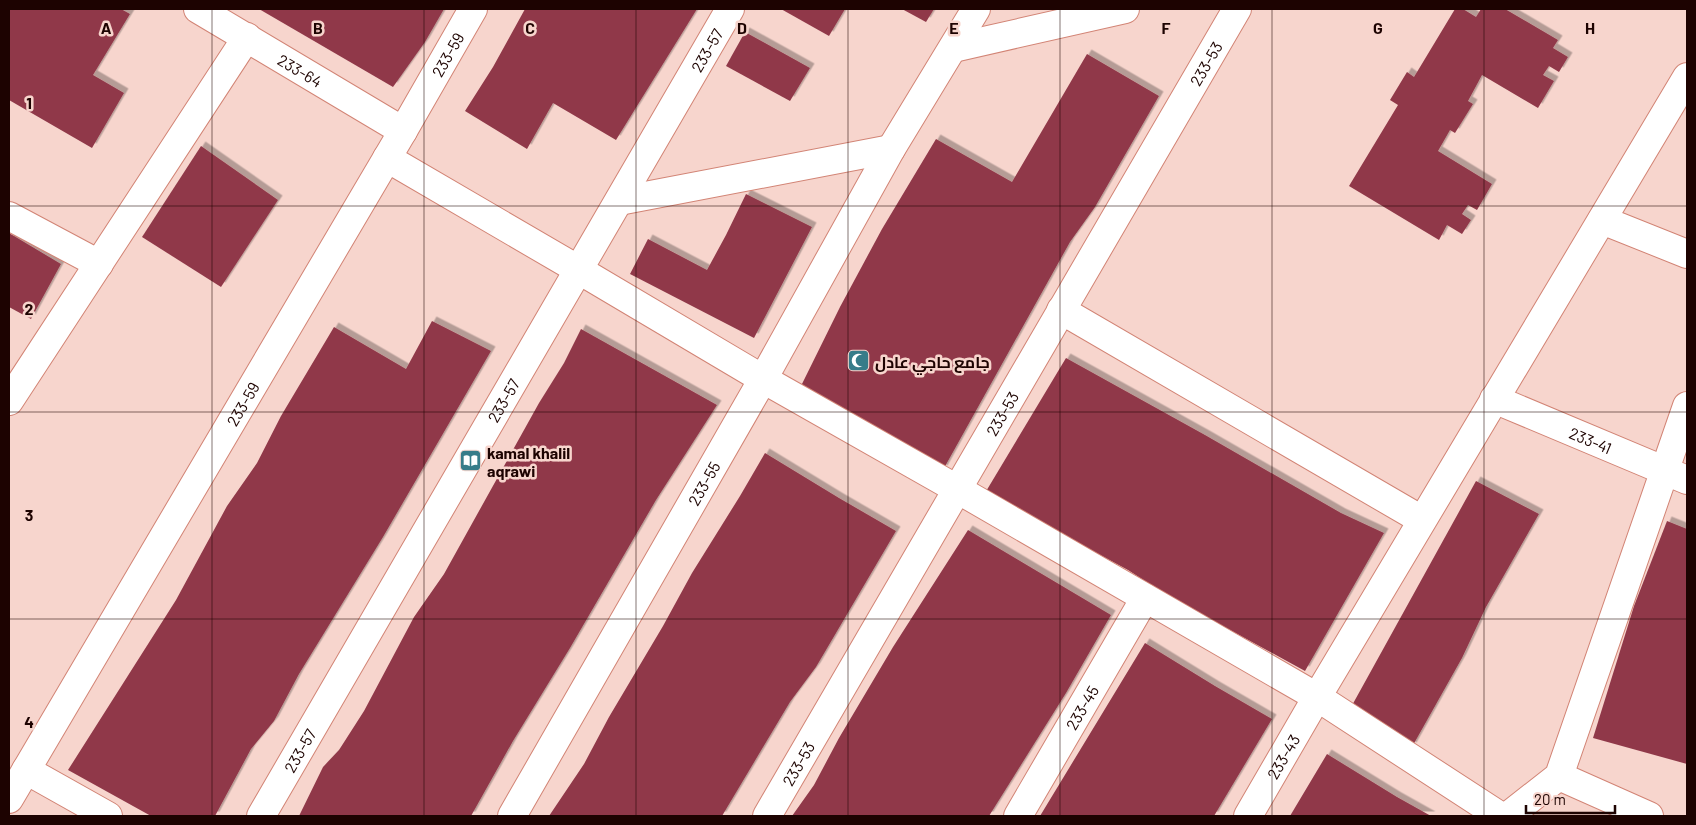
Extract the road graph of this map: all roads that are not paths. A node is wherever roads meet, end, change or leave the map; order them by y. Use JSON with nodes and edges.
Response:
{"nodes":[{"id":1,"x":198,"y":9,"type":"edge"},
{"id":2,"x":473,"y":9,"type":"edge"},
{"id":3,"x":730,"y":9,"type":"edge"},
{"id":4,"x":976,"y":9,"type":"edge"},
{"id":5,"x":1125,"y":9,"type":"edge"},
{"id":6,"x":1237,"y":9,"type":"edge"},
{"id":7,"x":247,"y":37,"type":"junction"},
{"id":8,"x":953,"y":48,"type":"junction"},
{"id":9,"x":1687,"y":78,"type":"edge"},
{"id":10,"x":403,"y":132,"type":"junction"},
{"id":11,"x":891,"y":149,"type":"junction"},
{"id":12,"x":387,"y":158,"type":"junction"},
{"id":13,"x":619,"y":201,"type":"junction"},
{"id":14,"x":9,"y":216,"type":"edge"},
{"id":15,"x":1602,"y":220,"type":"junction"},
{"id":16,"x":1687,"y":254,"type":"edge"},
{"id":17,"x":99,"y":264,"type":"junction"},
{"id":18,"x":579,"y":270,"type":"junction"},
{"id":19,"x":1061,"y":310,"type":"junction"},
{"id":20,"x":763,"y":379,"type":"junction"},
{"id":21,"x":1494,"y":399,"type":"junction"},
{"id":22,"x":9,"y":401,"type":"edge"},
{"id":23,"x":1687,"y":406,"type":"edge"},
{"id":24,"x":1676,"y":476,"type":"edge"},
{"id":25,"x":957,"y":489,"type":"junction"},
{"id":26,"x":1422,"y":520,"type":"junction"},
{"id":27,"x":1145,"y":598,"type":"junction"},
{"id":28,"x":1317,"y":696,"type":"junction"},
{"id":29,"x":26,"y":770,"type":"junction"},
{"id":30,"x":1559,"y":776,"type":"junction"},
{"id":31,"x":9,"y":799,"type":"edge"},
{"id":32,"x":108,"y":816,"type":"edge"},
{"id":33,"x":261,"y":816,"type":"edge"},
{"id":34,"x":512,"y":816,"type":"edge"},
{"id":35,"x":767,"y":816,"type":"edge"},
{"id":36,"x":1018,"y":816,"type":"edge"},
{"id":37,"x":1248,"y":816,"type":"edge"},
{"id":38,"x":1500,"y":816,"type":"edge"},
{"id":39,"x":1508,"y":816,"type":"edge"},
{"id":40,"x":1649,"y":816,"type":"edge"}],
"edges":[{"from":1,"to":7,"type":"street","name":"233-64"},
{"from":2,"to":10,"type":"street","name":"233-59"},
{"from":3,"to":13,"type":"street","name":"233-57"},
{"from":4,"to":8,"type":"street","name":"233-55"},
{"from":5,"to":8,"type":"street"},
{"from":6,"to":19,"type":"street","name":"233-53"},
{"from":7,"to":10,"type":"street","name":"233-64"},
{"from":7,"to":17,"type":"street"},
{"from":8,"to":11,"type":"street","name":"233-55"},
{"from":9,"to":15,"type":"street","name":"233-43"},
{"from":10,"to":12,"type":"street","name":"233-59"},
{"from":11,"to":13,"type":"street"},
{"from":11,"to":20,"type":"street","name":"233-55"},
{"from":12,"to":18,"type":"street"},
{"from":12,"to":29,"type":"street","name":"233-59"},
{"from":13,"to":18,"type":"street","name":"233-57"},
{"from":14,"to":17,"type":"street"},
{"from":15,"to":16,"type":"street"},
{"from":15,"to":21,"type":"street","name":"233-43"},
{"from":17,"to":22,"type":"street"},
{"from":18,"to":20,"type":"street"},
{"from":18,"to":33,"type":"street","name":"233-57"},
{"from":19,"to":25,"type":"street","name":"233-53"},
{"from":19,"to":26,"type":"street"},
{"from":20,"to":25,"type":"street"},
{"from":20,"to":34,"type":"street","name":"233-55"},
{"from":21,"to":24,"type":"street","name":"233-41"},
{"from":21,"to":26,"type":"street","name":"233-43"},
{"from":23,"to":24,"type":"street"},
{"from":24,"to":30,"type":"street"},
{"from":25,"to":27,"type":"street"},
{"from":25,"to":35,"type":"street","name":"233-53"},
{"from":26,"to":28,"type":"street","name":"233-43"},
{"from":27,"to":28,"type":"street"},
{"from":27,"to":36,"type":"street","name":"233-45"},
{"from":28,"to":37,"type":"street","name":"233-43"},
{"from":28,"to":38,"type":"street"},
{"from":29,"to":31,"type":"street","name":"233-59"},
{"from":29,"to":32,"type":"street"},
{"from":30,"to":39,"type":"street"},
{"from":30,"to":40,"type":"street"}]}
